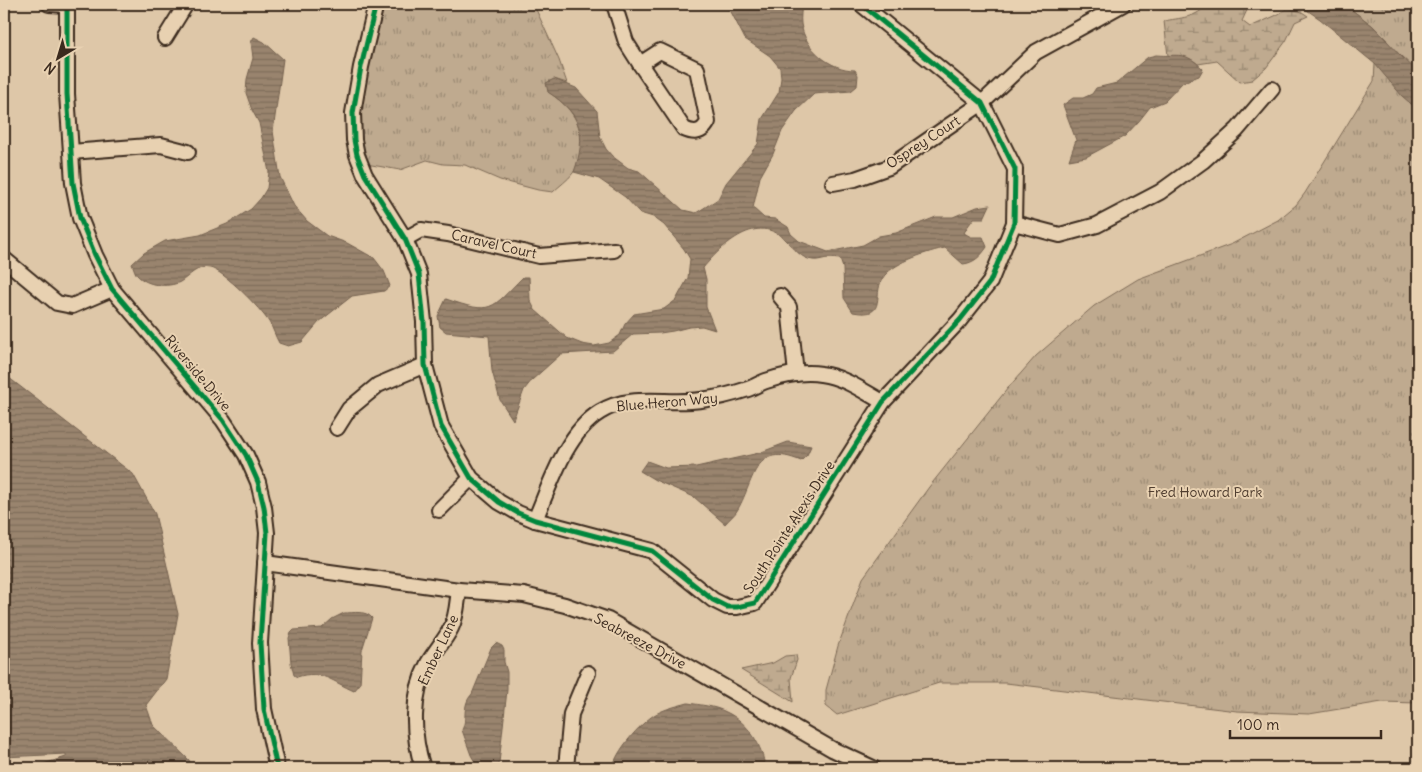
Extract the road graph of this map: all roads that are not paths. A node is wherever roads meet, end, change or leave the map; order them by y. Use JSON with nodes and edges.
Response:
{"nodes":[{"id":1,"x":49,"y":4,"type":"edge"},
{"id":2,"x":67,"y":4,"type":"edge"},
{"id":3,"x":186,"y":4,"type":"edge"},
{"id":4,"x":376,"y":4,"type":"edge"},
{"id":5,"x":614,"y":4,"type":"edge"},
{"id":6,"x":861,"y":4,"type":"edge"},
{"id":7,"x":1123,"y":4,"type":"edge"},
{"id":8,"x":165,"y":38,"type":"dead end"},
{"id":9,"x":640,"y":64,"type":"junction"},
{"id":10,"x":1272,"y":89,"type":"dead end"},
{"id":11,"x":982,"y":103,"type":"junction"},
{"id":12,"x":70,"y":152,"type":"junction"},
{"id":13,"x":188,"y":152,"type":"dead end"},
{"id":14,"x":833,"y":183,"type":"dead end"},
{"id":15,"x":1014,"y":223,"type":"junction"},
{"id":16,"x":405,"y":239,"type":"junction"},
{"id":17,"x":614,"y":250,"type":"dead end"},
{"id":18,"x":4,"y":259,"type":"edge"},
{"id":19,"x":112,"y":289,"type":"junction"},
{"id":20,"x":780,"y":296,"type":"dead end"},
{"id":21,"x":425,"y":365,"type":"junction"},
{"id":22,"x":796,"y":374,"type":"junction"},
{"id":23,"x":883,"y":402,"type":"junction"},
{"id":24,"x":337,"y":428,"type":"dead end"},
{"id":25,"x":471,"y":478,"type":"junction"},
{"id":26,"x":439,"y":510,"type":"dead end"},
{"id":27,"x":535,"y":520,"type":"junction"},
{"id":28,"x":265,"y":563,"type":"junction"},
{"id":29,"x":459,"y":590,"type":"junction"},
{"id":30,"x":588,"y":673,"type":"dead end"},
{"id":31,"x":277,"y":768,"type":"edge"},
{"id":32,"x":423,"y":768,"type":"edge"},
{"id":33,"x":566,"y":768,"type":"edge"},
{"id":34,"x":873,"y":768,"type":"edge"}],
"edges":[{"from":1,"to":2,"type":"street"},
{"from":2,"to":12,"type":"street","name":"Riverside Drive"},
{"from":3,"to":8,"type":"street"},
{"from":4,"to":16,"type":"street","name":"South Pointe Alexis Drive"},
{"from":5,"to":9,"type":"street"},
{"from":6,"to":11,"type":"street","name":"South Pointe Alexis Drive"},
{"from":7,"to":11,"type":"street","name":"Osprey Court"},
{"from":9,"to":9,"type":"street"},
{"from":10,"to":15,"type":"street"},
{"from":11,"to":14,"type":"street","name":"Osprey Court"},
{"from":11,"to":15,"type":"street","name":"South Pointe Alexis Drive"},
{"from":12,"to":13,"type":"street"},
{"from":12,"to":19,"type":"street","name":"Riverside Drive"},
{"from":15,"to":23,"type":"street","name":"South Pointe Alexis Drive"},
{"from":16,"to":17,"type":"street","name":"Caravel Court"},
{"from":16,"to":21,"type":"street","name":"South Pointe Alexis Drive"},
{"from":18,"to":19,"type":"street"},
{"from":19,"to":28,"type":"street","name":"Riverside Drive"},
{"from":20,"to":22,"type":"street"},
{"from":21,"to":24,"type":"street"},
{"from":21,"to":25,"type":"street","name":"South Pointe Alexis Drive"},
{"from":22,"to":23,"type":"street","name":"Blue Heron Way"},
{"from":22,"to":27,"type":"street","name":"Blue Heron Way"},
{"from":23,"to":27,"type":"street","name":"South Pointe Alexis Drive"},
{"from":25,"to":26,"type":"street"},
{"from":25,"to":27,"type":"street","name":"South Pointe Alexis Drive"},
{"from":28,"to":29,"type":"street","name":"Seabreeze Drive"},
{"from":28,"to":31,"type":"street","name":"Riverside Drive"},
{"from":29,"to":32,"type":"street","name":"Ember Lane"},
{"from":29,"to":34,"type":"street","name":"Seabreeze Drive"},
{"from":30,"to":33,"type":"street"}]}
